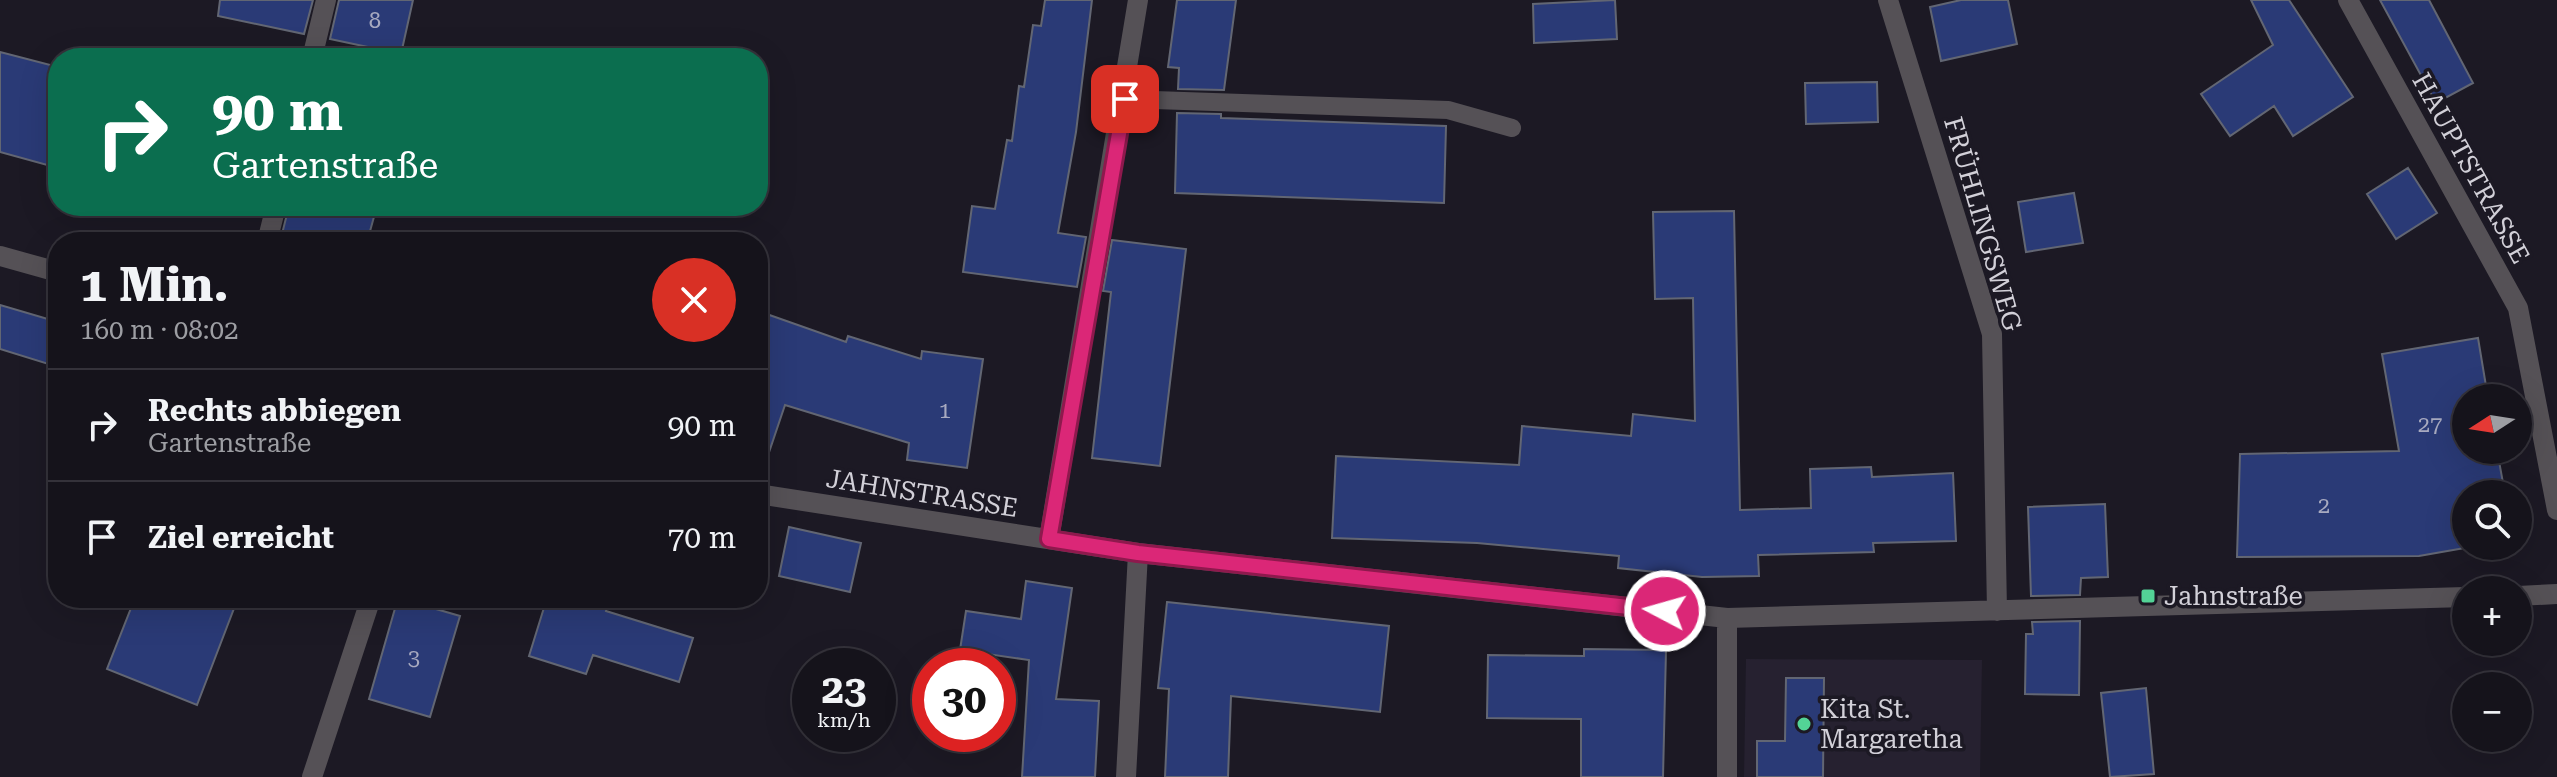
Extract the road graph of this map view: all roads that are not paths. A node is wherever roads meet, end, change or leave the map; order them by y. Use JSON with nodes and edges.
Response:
{"nodes":[{"id":1,"x":326,"y":0,"type":"edge"},
{"id":2,"x":1138,"y":0,"type":"edge"},
{"id":3,"x":1888,"y":0,"type":"edge"},
{"id":4,"x":2348,"y":0,"type":"edge"},
{"id":5,"x":314,"y":48,"type":"edge"},
{"id":6,"x":1125,"y":99,"type":"junction"},
{"id":7,"x":1512,"y":128,"type":"dead end"},
{"id":8,"x":0,"y":256,"type":"edge"},
{"id":9,"x":48,"y":269,"type":"edge"},
{"id":10,"x":768,"y":496,"type":"edge"},
{"id":11,"x":2557,"y":510,"type":"edge"},
{"id":12,"x":1049,"y":539,"type":"junction"},
{"id":13,"x":1138,"y":553,"type":"junction"},
{"id":14,"x":2557,"y":594,"type":"edge"},
{"id":15,"x":2532,"y":595,"type":"edge"},
{"id":16,"x":2452,"y":597,"type":"edge"},
{"id":17,"x":368,"y":608,"type":"edge"},
{"id":18,"x":1997,"y":611,"type":"junction"},
{"id":19,"x":1727,"y":618,"type":"junction"},
{"id":20,"x":312,"y":777,"type":"edge"},
{"id":21,"x":1126,"y":777,"type":"edge"},
{"id":22,"x":1727,"y":777,"type":"edge"}],
"edges":[{"from":1,"to":5,"type":"street"},
{"from":2,"to":6,"type":"street"},
{"from":3,"to":18,"type":"street","name":"FRÜHLINGSWEG"},
{"from":4,"to":11,"type":"street","name":"HAUPTSTRASSE"},
{"from":6,"to":7,"type":"lane"},
{"from":6,"to":12,"type":"street"},
{"from":8,"to":9,"type":"street"},
{"from":10,"to":12,"type":"street","name":"JAHNSTRASSE"},
{"from":12,"to":13,"type":"street","name":"JAHNSTRASSE"},
{"from":13,"to":19,"type":"street","name":"JAHNSTRASSE"},
{"from":13,"to":21,"type":"street"},
{"from":14,"to":15,"type":"street"},
{"from":16,"to":18,"type":"street","name":"JAHNSTRASSE"},
{"from":17,"to":20,"type":"street"},
{"from":18,"to":19,"type":"street","name":"JAHNSTRASSE"},
{"from":19,"to":22,"type":"street"}]}
